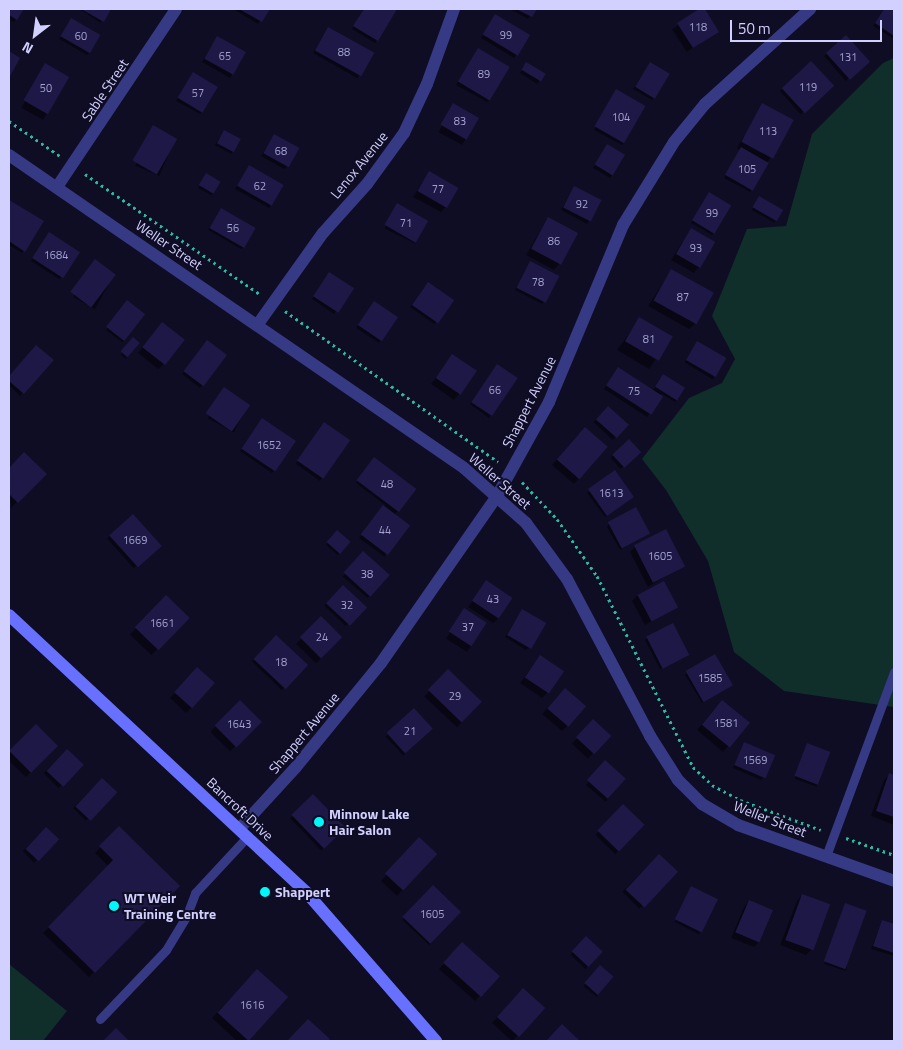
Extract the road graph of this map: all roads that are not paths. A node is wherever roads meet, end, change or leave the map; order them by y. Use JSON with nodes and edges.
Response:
{"nodes":[{"id":1,"x":176,"y":9,"type":"edge"},
{"id":2,"x":454,"y":9,"type":"edge"},
{"id":3,"x":810,"y":9,"type":"edge"},
{"id":4,"x":9,"y":155,"type":"edge"},
{"id":5,"x":57,"y":187,"type":"junction"},
{"id":6,"x":258,"y":324,"type":"junction"},
{"id":7,"x":497,"y":496,"type":"junction"},
{"id":8,"x":9,"y":614,"type":"edge"},
{"id":9,"x":894,"y":672,"type":"edge"},
{"id":10,"x":244,"y":832,"type":"junction"},
{"id":11,"x":826,"y":856,"type":"junction"},
{"id":12,"x":894,"y":881,"type":"edge"},
{"id":13,"x":100,"y":1019,"type":"dead end"},
{"id":14,"x":436,"y":1041,"type":"edge"}],
"edges":[{"from":1,"to":5,"type":"street","name":"Sable Street"},
{"from":2,"to":6,"type":"street","name":"Lenox Avenue"},
{"from":3,"to":7,"type":"street","name":"Shappert Avenue"},
{"from":4,"to":5,"type":"street","name":"Weller Street"},
{"from":5,"to":6,"type":"street","name":"Weller Street"},
{"from":6,"to":7,"type":"street","name":"Weller Street"},
{"from":7,"to":10,"type":"street","name":"Shappert Avenue"},
{"from":7,"to":11,"type":"street","name":"Weller Street"},
{"from":8,"to":10,"type":"main road","name":"Bancroft Drive"},
{"from":9,"to":11,"type":"lane"},
{"from":10,"to":13,"type":"lane"},
{"from":10,"to":14,"type":"main road","name":"Bancroft Drive"},
{"from":11,"to":12,"type":"street","name":"Weller Street"}]}
